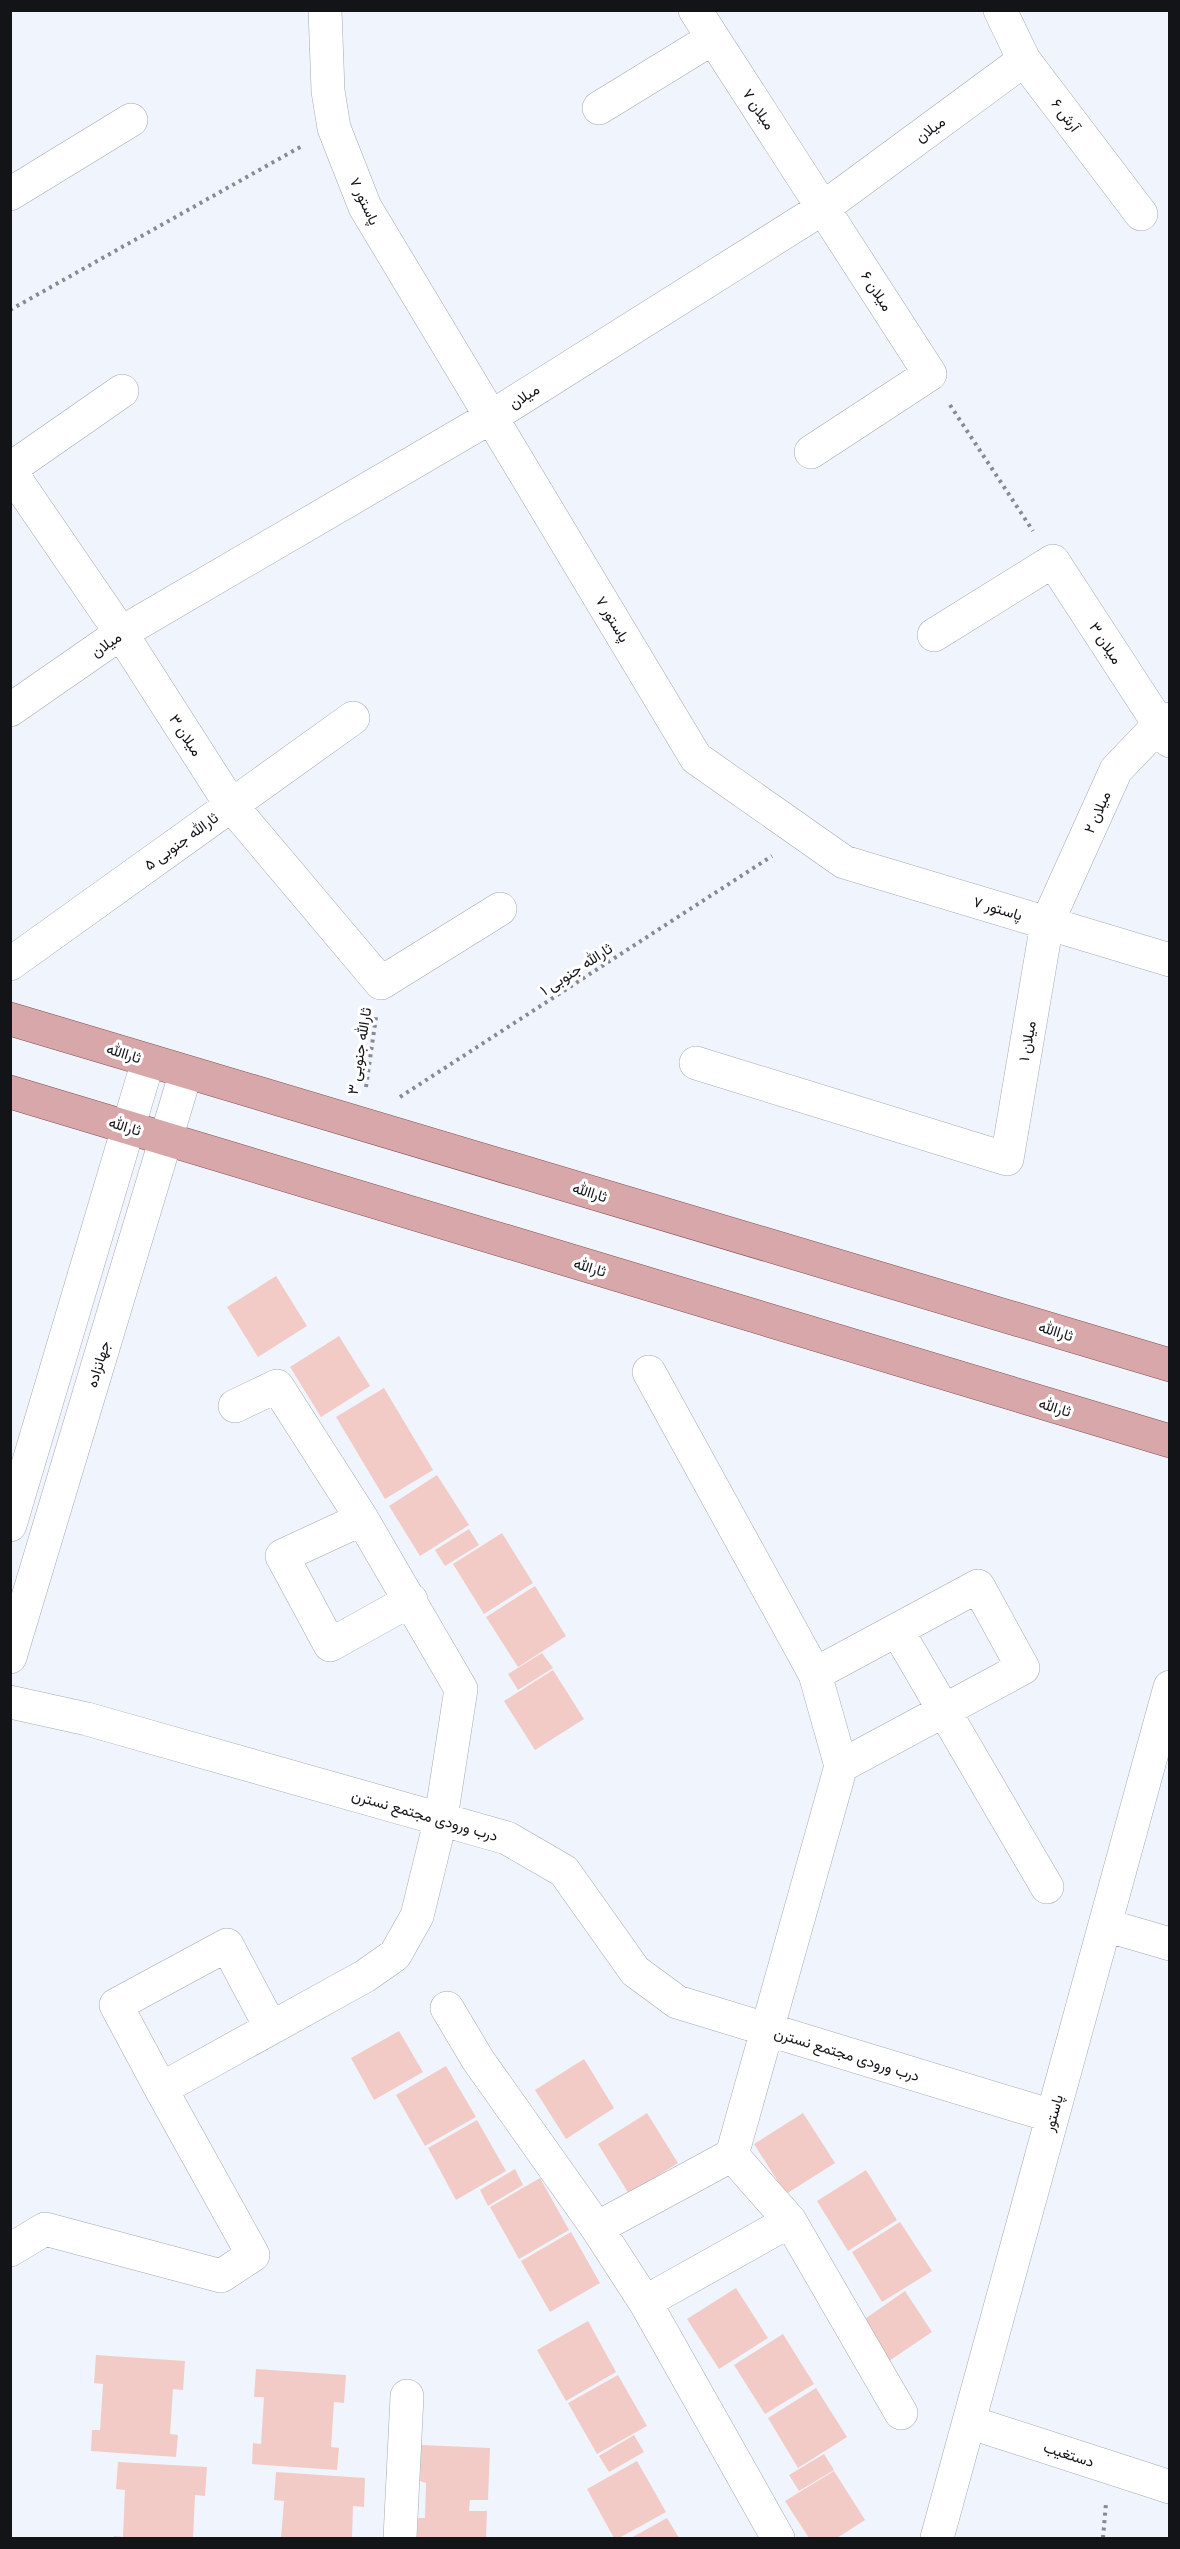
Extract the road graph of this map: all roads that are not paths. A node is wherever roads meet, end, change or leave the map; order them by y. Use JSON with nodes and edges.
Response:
{"nodes":[{"id":1,"x":325,"y":10,"type":"edge"},
{"id":2,"x":695,"y":10,"type":"edge"},
{"id":3,"x":1000,"y":10,"type":"edge"},
{"id":4,"x":712,"y":38,"type":"junction"},
{"id":5,"x":1024,"y":60,"type":"junction"},
{"id":6,"x":599,"y":108,"type":"dead end"},
{"id":7,"x":131,"y":120,"type":"dead end"},
{"id":8,"x":10,"y":194,"type":"edge"},
{"id":9,"x":823,"y":208,"type":"junction"},
{"id":10,"x":1141,"y":214,"type":"dead end"},
{"id":11,"x":122,"y":392,"type":"dead end"},
{"id":12,"x":492,"y":417,"type":"junction"},
{"id":13,"x":811,"y":452,"type":"dead end"},
{"id":14,"x":10,"y":470,"type":"edge"},
{"id":15,"x":121,"y":633,"type":"junction"},
{"id":16,"x":934,"y":635,"type":"dead end"},
{"id":17,"x":10,"y":710,"type":"edge"},
{"id":18,"x":353,"y":718,"type":"dead end"},
{"id":19,"x":1166,"y":729,"type":"edge"},
{"id":20,"x":231,"y":805,"type":"junction"},
{"id":21,"x":500,"y":909,"type":"dead end"},
{"id":22,"x":1047,"y":923,"type":"junction"},
{"id":23,"x":1170,"y":960,"type":"edge"},
{"id":24,"x":10,"y":964,"type":"edge"},
{"id":25,"x":10,"y":1019,"type":"edge"},
{"id":26,"x":148,"y":1061,"type":"junction"},
{"id":27,"x":696,"y":1063,"type":"dead end"},
{"id":28,"x":186,"y":1072,"type":"junction"},
{"id":29,"x":10,"y":1092,"type":"edge"},
{"id":30,"x":130,"y":1128,"type":"junction"},
{"id":31,"x":165,"y":1139,"type":"junction"},
{"id":32,"x":109,"y":1195,"type":"junction"},
{"id":33,"x":145,"y":1205,"type":"junction"},
{"id":34,"x":1170,"y":1365,"type":"edge"},
{"id":35,"x":649,"y":1372,"type":"dead end"},
{"id":36,"x":235,"y":1406,"type":"dead end"},
{"id":37,"x":1170,"y":1441,"type":"edge"},
{"id":38,"x":363,"y":1519,"type":"junction"},
{"id":39,"x":10,"y":1525,"type":"edge"},
{"id":40,"x":411,"y":1600,"type":"junction"},
{"id":41,"x":897,"y":1630,"type":"junction"},
{"id":42,"x":12,"y":1649,"type":"edge"},
{"id":43,"x":815,"y":1674,"type":"junction"},
{"id":44,"x":1170,"y":1687,"type":"edge"},
{"id":45,"x":10,"y":1702,"type":"edge"},
{"id":46,"x":944,"y":1711,"type":"junction"},
{"id":47,"x":841,"y":1766,"type":"junction"},
{"id":48,"x":441,"y":1818,"type":"junction"},
{"id":49,"x":1047,"y":1887,"type":"dead end"},
{"id":50,"x":1105,"y":1925,"type":"junction"},
{"id":51,"x":1170,"y":1944,"type":"edge"},
{"id":52,"x":447,"y":2008,"type":"dead end"},
{"id":53,"x":271,"y":2028,"type":"junction"},
{"id":54,"x":768,"y":2030,"type":"junction"},
{"id":55,"x":160,"y":2089,"type":"junction"},
{"id":56,"x":1052,"y":2116,"type":"junction"},
{"id":57,"x":732,"y":2155,"type":"junction"},
{"id":58,"x":790,"y":2221,"type":"junction"},
{"id":59,"x":597,"y":2228,"type":"junction"},
{"id":60,"x":10,"y":2250,"type":"edge"},
{"id":61,"x":645,"y":2302,"type":"junction"},
{"id":62,"x":407,"y":2397,"type":"dead end"},
{"id":63,"x":901,"y":2413,"type":"dead end"},
{"id":64,"x":969,"y":2422,"type":"junction"},
{"id":65,"x":1170,"y":2487,"type":"edge"},
{"id":66,"x":400,"y":2538,"type":"edge"},
{"id":67,"x":778,"y":2538,"type":"edge"},
{"id":68,"x":937,"y":2538,"type":"edge"}],
"edges":[{"from":1,"to":12,"type":"street","name":"پاستور ۷"},
{"from":2,"to":4,"type":"street","name":"میلان ۷"},
{"from":3,"to":5,"type":"street","name":"آرش ۶"},
{"from":4,"to":6,"type":"street"},
{"from":4,"to":9,"type":"street","name":"میلان ۷"},
{"from":5,"to":9,"type":"street","name":"میلان"},
{"from":5,"to":10,"type":"street","name":"آرش ۶"},
{"from":7,"to":8,"type":"street"},
{"from":9,"to":12,"type":"street","name":"میلان"},
{"from":9,"to":13,"type":"street","name":"میلان ۶"},
{"from":11,"to":14,"type":"street"},
{"from":12,"to":15,"type":"street","name":"میلان"},
{"from":12,"to":22,"type":"street","name":"پاستور ۷"},
{"from":14,"to":15,"type":"street","name":"میلان ۳"},
{"from":15,"to":17,"type":"street","name":"میلان"},
{"from":15,"to":20,"type":"street","name":"میلان ۳"},
{"from":16,"to":19,"type":"street","name":"میلان ۳"},
{"from":18,"to":20,"type":"street","name":"ثارالله جنوبی ۵"},
{"from":19,"to":22,"type":"street","name":"میلان ۲"},
{"from":20,"to":21,"type":"street","name":"میلان ۳"},
{"from":20,"to":24,"type":"street","name":"ثارالله جنوبی ۵"},
{"from":22,"to":23,"type":"street","name":"پاستور ۷"},
{"from":22,"to":27,"type":"street","name":"میلان ۱"},
{"from":25,"to":26,"type":"main road","name":"ثاراالله"},
{"from":26,"to":28,"type":"main road","name":"ثاراالله"},
{"from":26,"to":30,"type":"street"},
{"from":28,"to":31,"type":"street","name":"جهانزاده"},
{"from":28,"to":34,"type":"main road","name":"ثاراالله"},
{"from":29,"to":30,"type":"main road","name":"ثارالله"},
{"from":30,"to":31,"type":"main road","name":"ثارالله"},
{"from":30,"to":32,"type":"street"},
{"from":31,"to":33,"type":"street","name":"جهانزاده"},
{"from":31,"to":37,"type":"main road","name":"ثارالله"},
{"from":32,"to":33,"type":"street"},
{"from":32,"to":39,"type":"street"},
{"from":33,"to":42,"type":"street","name":"جهانزاده"},
{"from":35,"to":43,"type":"street"},
{"from":36,"to":38,"type":"street"},
{"from":38,"to":40,"type":"street"},
{"from":38,"to":40,"type":"street"},
{"from":40,"to":48,"type":"street"},
{"from":41,"to":43,"type":"street"},
{"from":41,"to":46,"type":"street"},
{"from":41,"to":46,"type":"street"},
{"from":43,"to":47,"type":"street"},
{"from":44,"to":50,"type":"street","name":"پاستور"},
{"from":45,"to":48,"type":"street","name":"درب ورودی مجتمع نسترن"},
{"from":46,"to":47,"type":"street"},
{"from":46,"to":49,"type":"street"},
{"from":47,"to":54,"type":"street"},
{"from":48,"to":53,"type":"street"},
{"from":48,"to":54,"type":"street","name":"درب ورودی مجتمع نسترن"},
{"from":50,"to":51,"type":"street"},
{"from":50,"to":56,"type":"street","name":"پاستور"},
{"from":52,"to":59,"type":"street"},
{"from":53,"to":55,"type":"street"},
{"from":53,"to":55,"type":"street"},
{"from":54,"to":56,"type":"street","name":"درب ورودی مجتمع نسترن"},
{"from":54,"to":57,"type":"street"},
{"from":55,"to":60,"type":"street"},
{"from":56,"to":64,"type":"street","name":"پاستور"},
{"from":57,"to":58,"type":"street"},
{"from":57,"to":59,"type":"street"},
{"from":58,"to":61,"type":"street"},
{"from":58,"to":63,"type":"street"},
{"from":59,"to":61,"type":"street"},
{"from":61,"to":67,"type":"street"},
{"from":62,"to":66,"type":"street"},
{"from":64,"to":65,"type":"street","name":"دستغیب"},
{"from":64,"to":68,"type":"street","name":"پاستور"}]}
